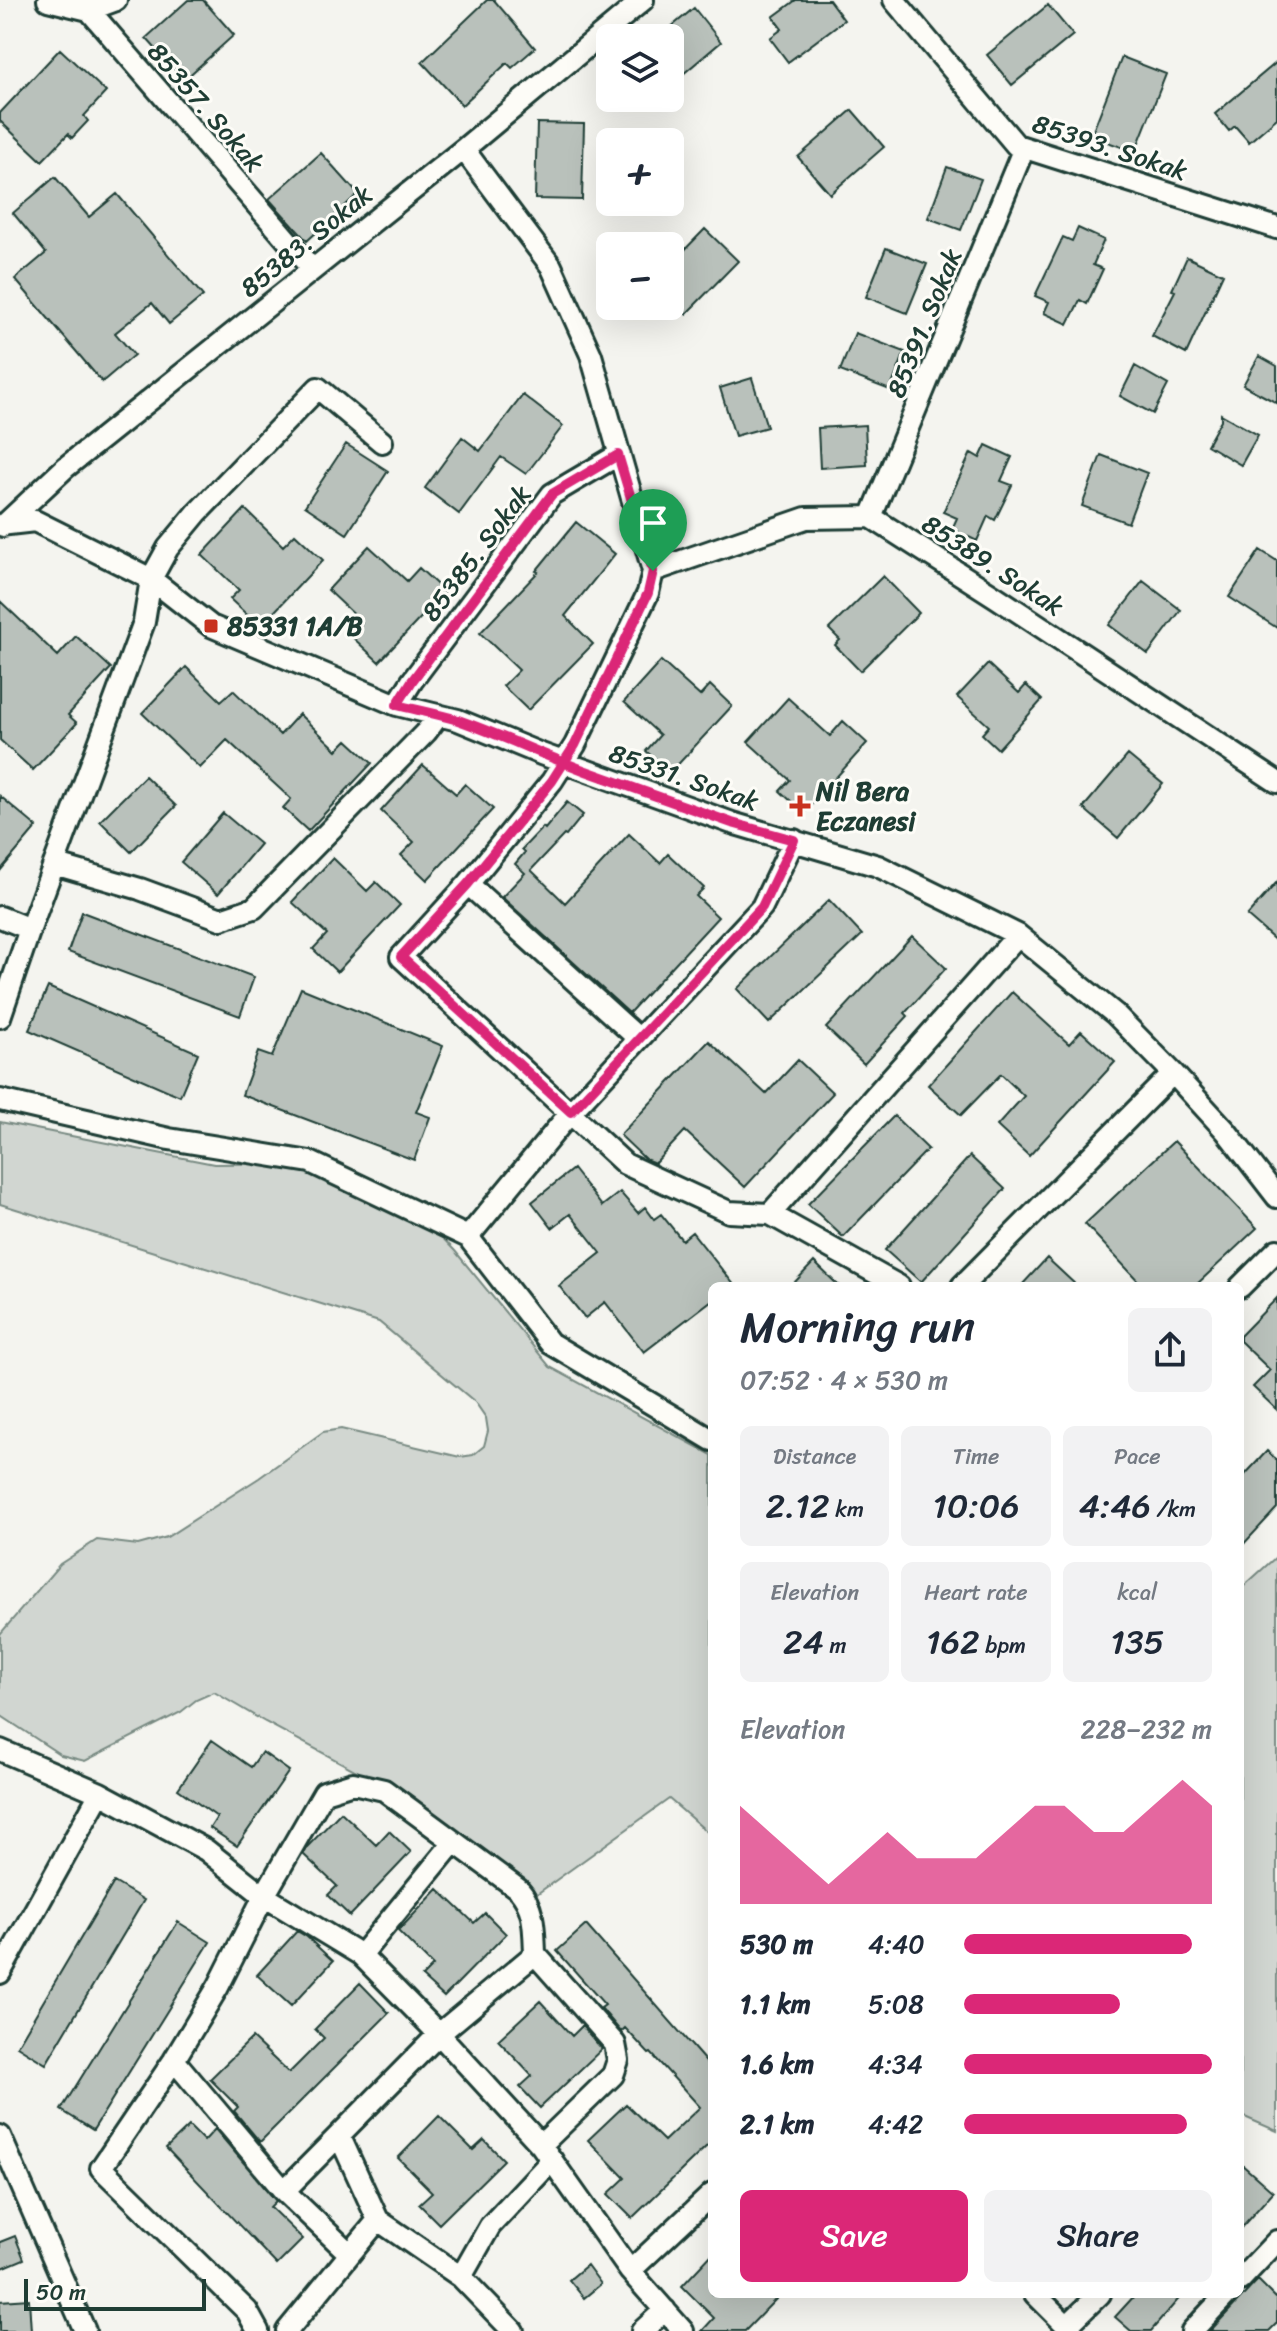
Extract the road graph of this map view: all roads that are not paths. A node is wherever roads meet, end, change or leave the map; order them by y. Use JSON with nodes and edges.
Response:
{"nodes":[{"id":1,"x":48,"y":0,"type":"edge"},
{"id":2,"x":116,"y":0,"type":"edge"},
{"id":3,"x":643,"y":0,"type":"edge"},
{"id":4,"x":894,"y":0,"type":"edge"},
{"id":5,"x":89,"y":10,"type":"junction"},
{"id":6,"x":465,"y":148,"type":"junction"},
{"id":7,"x":1024,"y":148,"type":"junction"},
{"id":8,"x":1277,"y":228,"type":"edge"},
{"id":9,"x":312,"y":269,"type":"junction"},
{"id":10,"x":382,"y":442,"type":"dead end"},
{"id":11,"x":618,"y":455,"type":"junction"},
{"id":12,"x":871,"y":517,"type":"junction"},
{"id":13,"x":1,"y":527,"type":"edge"},
{"id":14,"x":653,"y":571,"type":"junction"},
{"id":15,"x":151,"y":579,"type":"junction"},
{"id":16,"x":397,"y":705,"type":"junction"},
{"id":17,"x":439,"y":715,"type":"junction"},
{"id":18,"x":564,"y":763,"type":"junction"},
{"id":19,"x":1277,"y":782,"type":"edge"},
{"id":20,"x":794,"y":840,"type":"junction"},
{"id":21,"x":54,"y":864,"type":"junction"},
{"id":22,"x":468,"y":884,"type":"junction"},
{"id":23,"x":0,"y":917,"type":"edge"},
{"id":24,"x":30,"y":929,"type":"junction"},
{"id":25,"x":1018,"y":935,"type":"junction"},
{"id":26,"x":0,"y":1017,"type":"edge"},
{"id":27,"x":639,"y":1039,"type":"junction"},
{"id":28,"x":1173,"y":1073,"type":"junction"},
{"id":29,"x":0,"y":1100,"type":"edge"},
{"id":30,"x":571,"y":1112,"type":"junction"},
{"id":31,"x":1277,"y":1197,"type":"edge"},
{"id":32,"x":770,"y":1214,"type":"junction"},
{"id":33,"x":468,"y":1237,"type":"junction"},
{"id":34,"x":1277,"y":1250,"type":"edge"},
{"id":35,"x":892,"y":1282,"type":"edge"},
{"id":36,"x":966,"y":1282,"type":"edge"},
{"id":37,"x":1244,"y":1283,"type":"edge"},
{"id":38,"x":708,"y":1438,"type":"edge"},
{"id":39,"x":0,"y":1750,"type":"edge"},
{"id":40,"x":100,"y":1793,"type":"junction"},
{"id":41,"x":453,"y":1843,"type":"junction"},
{"id":42,"x":264,"y":1896,"type":"junction"},
{"id":43,"x":535,"y":1954,"type":"junction"},
{"id":44,"x":361,"y":1955,"type":"junction"},
{"id":45,"x":0,"y":1973,"type":"edge"},
{"id":46,"x":439,"y":2034,"type":"junction"},
{"id":47,"x":174,"y":2060,"type":"junction"},
{"id":48,"x":339,"y":2135,"type":"junction"},
{"id":49,"x":0,"y":2136,"type":"edge"},
{"id":50,"x":546,"y":2153,"type":"junction"},
{"id":51,"x":284,"y":2191,"type":"junction"},
{"id":52,"x":708,"y":2198,"type":"edge"},
{"id":53,"x":378,"y":2220,"type":"junction"},
{"id":54,"x":1277,"y":2241,"type":"edge"},
{"id":55,"x":350,"y":2254,"type":"junction"},
{"id":56,"x":630,"y":2271,"type":"junction"},
{"id":57,"x":1244,"y":2276,"type":"edge"},
{"id":58,"x":461,"y":2277,"type":"junction"},
{"id":59,"x":1039,"y":2298,"type":"edge"},
{"id":60,"x":1097,"y":2298,"type":"edge"},
{"id":61,"x":1223,"y":2298,"type":"edge"},
{"id":62,"x":665,"y":2310,"type":"junction"},
{"id":63,"x":1070,"y":2329,"type":"edge"},
{"id":64,"x":85,"y":2331,"type":"edge"},
{"id":65,"x":258,"y":2331,"type":"edge"},
{"id":66,"x":287,"y":2331,"type":"edge"},
{"id":67,"x":513,"y":2331,"type":"edge"},
{"id":68,"x":642,"y":2331,"type":"edge"},
{"id":69,"x":683,"y":2331,"type":"edge"},
{"id":70,"x":1192,"y":2331,"type":"edge"}],
"edges":[{"from":1,"to":5,"type":"street"},
{"from":2,"to":5,"type":"street"},
{"from":3,"to":6,"type":"street","name":"85383. Sokak"},
{"from":4,"to":7,"type":"street","name":"85393. Sokak"},
{"from":5,"to":9,"type":"street","name":"85357. Sokak"},
{"from":6,"to":9,"type":"street","name":"85383. Sokak"},
{"from":6,"to":11,"type":"street"},
{"from":7,"to":8,"type":"street","name":"85393. Sokak"},
{"from":7,"to":12,"type":"street","name":"85391. Sokak"},
{"from":9,"to":13,"type":"street","name":"85383. Sokak"},
{"from":10,"to":15,"type":"street"},
{"from":11,"to":14,"type":"street"},
{"from":11,"to":16,"type":"street","name":"85385. Sokak"},
{"from":12,"to":14,"type":"street"},
{"from":12,"to":19,"type":"street","name":"85389. Sokak"},
{"from":13,"to":15,"type":"street","name":"85331. Sokak"},
{"from":14,"to":18,"type":"street"},
{"from":15,"to":16,"type":"street","name":"85331. Sokak"},
{"from":15,"to":21,"type":"street"},
{"from":16,"to":17,"type":"street","name":"85331. Sokak"},
{"from":17,"to":18,"type":"street","name":"85331. Sokak"},
{"from":17,"to":21,"type":"street"},
{"from":18,"to":20,"type":"street","name":"85331. Sokak"},
{"from":18,"to":22,"type":"street"},
{"from":20,"to":25,"type":"street","name":"85331. Sokak"},
{"from":20,"to":27,"type":"street"},
{"from":21,"to":24,"type":"street"},
{"from":22,"to":27,"type":"street"},
{"from":22,"to":30,"type":"street"},
{"from":23,"to":24,"type":"street"},
{"from":24,"to":26,"type":"street"},
{"from":25,"to":28,"type":"street","name":"85331. Sokak"},
{"from":25,"to":32,"type":"street"},
{"from":27,"to":30,"type":"street"},
{"from":28,"to":31,"type":"street","name":"85331. Sokak"},
{"from":28,"to":36,"type":"street"},
{"from":29,"to":33,"type":"street"},
{"from":30,"to":32,"type":"street"},
{"from":30,"to":33,"type":"street"},
{"from":32,"to":35,"type":"street"},
{"from":33,"to":38,"type":"street"},
{"from":34,"to":37,"type":"street"},
{"from":39,"to":40,"type":"street"},
{"from":40,"to":42,"type":"street"},
{"from":40,"to":45,"type":"street"},
{"from":41,"to":42,"type":"street"},
{"from":41,"to":43,"type":"street"},
{"from":41,"to":44,"type":"street"},
{"from":42,"to":44,"type":"street"},
{"from":42,"to":47,"type":"street"},
{"from":43,"to":46,"type":"street"},
{"from":43,"to":50,"type":"street"},
{"from":44,"to":46,"type":"street"},
{"from":46,"to":48,"type":"street"},
{"from":46,"to":50,"type":"street"},
{"from":47,"to":51,"type":"street"},
{"from":47,"to":65,"type":"street"},
{"from":48,"to":51,"type":"street"},
{"from":48,"to":53,"type":"street"},
{"from":49,"to":64,"type":"street"},
{"from":50,"to":56,"type":"street"},
{"from":50,"to":58,"type":"street"},
{"from":51,"to":55,"type":"street"},
{"from":52,"to":56,"type":"street"},
{"from":53,"to":55,"type":"street"},
{"from":53,"to":58,"type":"street"},
{"from":54,"to":57,"type":"street"},
{"from":55,"to":66,"type":"street"},
{"from":56,"to":62,"type":"street"},
{"from":58,"to":67,"type":"street"},
{"from":59,"to":63,"type":"street"},
{"from":60,"to":63,"type":"street"},
{"from":61,"to":70,"type":"street"},
{"from":62,"to":68,"type":"street"},
{"from":62,"to":69,"type":"street"}]}
